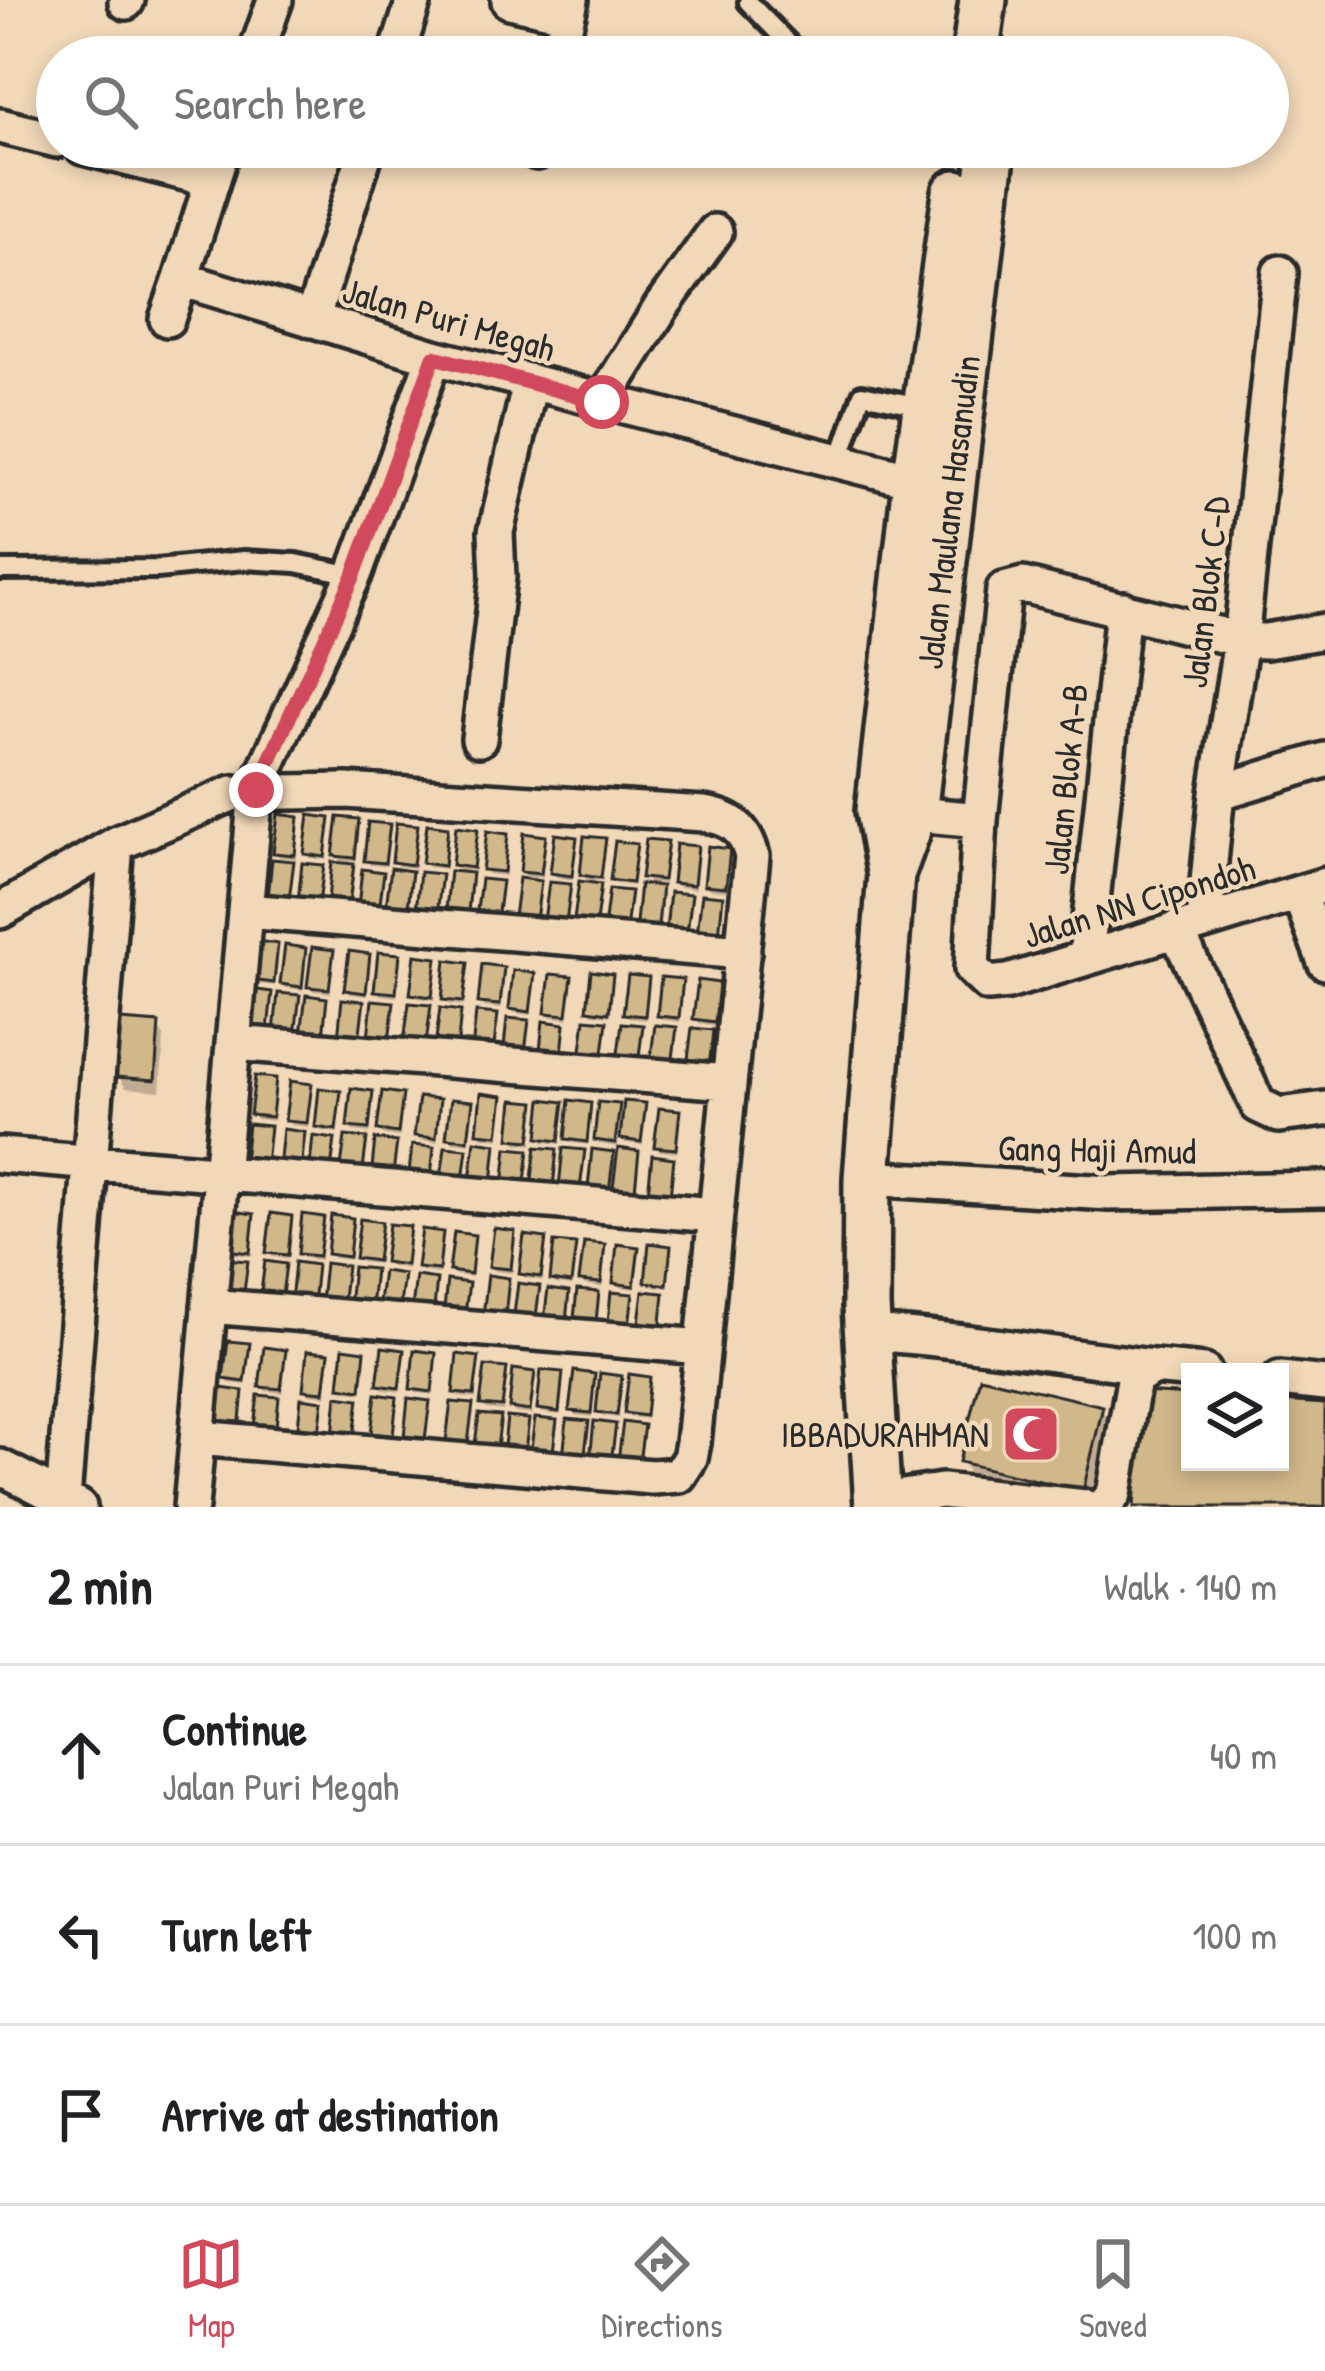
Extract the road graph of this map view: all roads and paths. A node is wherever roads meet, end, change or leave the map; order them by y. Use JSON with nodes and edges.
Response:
{"nodes":[{"id":1,"x":275,"y":0,"type":"edge"},
{"id":2,"x":415,"y":0,"type":"edge"},
{"id":3,"x":983,"y":0,"type":"edge"},
{"id":4,"x":1011,"y":0,"type":"edge"},
{"id":5,"x":509,"y":2,"type":"edge"},
{"id":6,"x":748,"y":2,"type":"edge"},
{"id":7,"x":570,"y":7,"type":"edge"},
{"id":8,"x":262,"y":36,"type":"edge"},
{"id":9,"x":403,"y":36,"type":"edge"},
{"id":10,"x":781,"y":36,"type":"edge"},
{"id":11,"x":978,"y":36,"type":"edge"},
{"id":12,"x":1007,"y":36,"type":"edge"},
{"id":13,"x":0,"y":126,"type":"edge"},
{"id":14,"x":36,"y":135,"type":"edge"},
{"id":15,"x":165,"y":168,"type":"edge"},
{"id":16,"x":216,"y":168,"type":"edge"},
{"id":17,"x":360,"y":168,"type":"edge"},
{"id":18,"x":961,"y":168,"type":"edge"},
{"id":19,"x":987,"y":168,"type":"edge"},
{"id":20,"x":212,"y":180,"type":"junction"},
{"id":21,"x":715,"y":232,"type":"dead end"},
{"id":22,"x":1280,"y":273,"type":"dead end"},
{"id":23,"x":181,"y":279,"type":"junction"},
{"id":24,"x":958,"y":289,"type":"junction"},
{"id":25,"x":167,"y":319,"type":"dead end"},
{"id":26,"x":312,"y":320,"type":"junction"},
{"id":27,"x":434,"y":357,"type":"junction"},
{"id":28,"x":530,"y":383,"type":"junction"},
{"id":29,"x":602,"y":402,"type":"junction"},
{"id":30,"x":919,"y":406,"type":"junction"},
{"id":31,"x":848,"y":464,"type":"junction"},
{"id":32,"x":922,"y":483,"type":"junction"},
{"id":33,"x":0,"y":570,"type":"edge"},
{"id":34,"x":354,"y":575,"type":"junction"},
{"id":35,"x":1123,"y":610,"type":"junction"},
{"id":36,"x":1325,"y":632,"type":"edge"},
{"id":37,"x":1241,"y":640,"type":"junction"},
{"id":38,"x":479,"y":739,"type":"dead end"},
{"id":39,"x":1325,"y":760,"type":"edge"},
{"id":40,"x":256,"y":790,"type":"junction"},
{"id":41,"x":1217,"y":793,"type":"junction"},
{"id":42,"x":897,"y":813,"type":"junction"},
{"id":43,"x":980,"y":820,"type":"junction"},
{"id":44,"x":116,"y":844,"type":"junction"},
{"id":45,"x":1312,"y":889,"type":"edge"},
{"id":46,"x":0,"y":911,"type":"edge"},
{"id":47,"x":246,"y":911,"type":"junction"},
{"id":48,"x":1190,"y":925,"type":"junction"},
{"id":49,"x":743,"y":952,"type":"junction"},
{"id":50,"x":1086,"y":957,"type":"junction"},
{"id":51,"x":1325,"y":962,"type":"edge"},
{"id":52,"x":233,"y":1043,"type":"junction"},
{"id":53,"x":728,"y":1082,"type":"junction"},
{"id":54,"x":1325,"y":1109,"type":"edge"},
{"id":55,"x":0,"y":1155,"type":"edge"},
{"id":56,"x":90,"y":1163,"type":"junction"},
{"id":57,"x":222,"y":1174,"type":"junction"},
{"id":58,"x":875,"y":1179,"type":"junction"},
{"id":59,"x":1325,"y":1189,"type":"edge"},
{"id":60,"x":715,"y":1215,"type":"junction"},
{"id":61,"x":209,"y":1306,"type":"junction"},
{"id":62,"x":868,"y":1333,"type":"junction"},
{"id":63,"x":702,"y":1347,"type":"junction"},
{"id":64,"x":1153,"y":1367,"type":"junction"},
{"id":65,"x":1181,"y":1370,"type":"edge"},
{"id":66,"x":1289,"y":1380,"type":"edge"},
{"id":67,"x":1325,"y":1384,"type":"edge"},
{"id":68,"x":198,"y":1438,"type":"junction"},
{"id":69,"x":0,"y":1467,"type":"edge"},
{"id":70,"x":67,"y":1504,"type":"edge"},
{"id":71,"x":876,"y":1505,"type":"edge"},
{"id":72,"x":191,"y":1507,"type":"edge"},
{"id":73,"x":1085,"y":1507,"type":"edge"},
{"id":74,"x":1103,"y":1507,"type":"edge"}],
"edges":[{"from":1,"to":8,"type":"street"},
{"from":2,"to":9,"type":"street"},
{"from":3,"to":11,"type":"street"},
{"from":4,"to":12,"type":"street"},
{"from":5,"to":7,"type":"street"},
{"from":6,"to":10,"type":"lane"},
{"from":13,"to":14,"type":"street"},
{"from":15,"to":20,"type":"street"},
{"from":16,"to":20,"type":"street"},
{"from":17,"to":26,"type":"street"},
{"from":18,"to":24,"type":"street","name":"Jalan Maulana Hasanudin"},
{"from":19,"to":24,"type":"street","name":"Jalan Maulana Hasanudin"},
{"from":20,"to":23,"type":"street"},
{"from":21,"to":29,"type":"street"},
{"from":22,"to":37,"type":"street","name":"Jalan Blok C-D"},
{"from":23,"to":25,"type":"street"},
{"from":23,"to":26,"type":"street","name":"Jalan Puri Megah"},
{"from":24,"to":30,"type":"street","name":"Jalan Maulana Hasanudin"},
{"from":24,"to":32,"type":"street","name":"Jalan Maulana Hasanudin"},
{"from":26,"to":27,"type":"street","name":"Jalan Puri Megah"},
{"from":27,"to":28,"type":"street","name":"Jalan Puri Megah"},
{"from":27,"to":34,"type":"street"},
{"from":28,"to":29,"type":"street","name":"Jalan Puri Megah"},
{"from":28,"to":38,"type":"street"},
{"from":29,"to":31,"type":"street","name":"Jalan Puri Megah"},
{"from":30,"to":31,"type":"lane"},
{"from":30,"to":32,"type":"street","name":"Jalan Maulana Hasanudin"},
{"from":31,"to":32,"type":"street","name":"Jalan Puri Megah"},
{"from":32,"to":42,"type":"street","name":"Jalan Maulana Hasanudin"},
{"from":33,"to":34,"type":"lane"},
{"from":34,"to":40,"type":"street"},
{"from":35,"to":37,"type":"street"},
{"from":35,"to":43,"type":"street"},
{"from":35,"to":50,"type":"street","name":"Jalan Blok A-B"},
{"from":36,"to":37,"type":"street"},
{"from":37,"to":41,"type":"street","name":"Jalan Blok C-D"},
{"from":39,"to":41,"type":"street"},
{"from":40,"to":44,"type":"street"},
{"from":40,"to":47,"type":"street"},
{"from":40,"to":49,"type":"street"},
{"from":41,"to":48,"type":"street","name":"Jalan Blok C-D"},
{"from":42,"to":43,"type":"street"},
{"from":42,"to":58,"type":"street","name":"Jalan Maulana Hasanudin"},
{"from":43,"to":50,"type":"street","name":"Jalan NN Cipondoh"},
{"from":44,"to":46,"type":"street"},
{"from":44,"to":56,"type":"street"},
{"from":45,"to":48,"type":"street","name":"Jalan NN Cipondoh"},
{"from":45,"to":51,"type":"street"},
{"from":47,"to":49,"type":"street"},
{"from":47,"to":52,"type":"street"},
{"from":48,"to":50,"type":"street","name":"Jalan NN Cipondoh"},
{"from":48,"to":54,"type":"street"},
{"from":49,"to":53,"type":"street"},
{"from":52,"to":53,"type":"street"},
{"from":52,"to":57,"type":"street"},
{"from":53,"to":60,"type":"street"},
{"from":55,"to":56,"type":"street"},
{"from":56,"to":57,"type":"street"},
{"from":56,"to":70,"type":"street"},
{"from":57,"to":60,"type":"street"},
{"from":57,"to":61,"type":"street"},
{"from":58,"to":59,"type":"street","name":"Gang Haji Amud"},
{"from":58,"to":62,"type":"street","name":"Jalan Maulana Hasanudin"},
{"from":60,"to":63,"type":"street"},
{"from":61,"to":63,"type":"street"},
{"from":61,"to":68,"type":"street"},
{"from":62,"to":64,"type":"street"},
{"from":62,"to":71,"type":"street","name":"Jalan Maulana Hasanudin"},
{"from":63,"to":68,"type":"street"},
{"from":64,"to":65,"type":"street"},
{"from":64,"to":74,"type":"street"},
{"from":66,"to":67,"type":"street"},
{"from":68,"to":72,"type":"street"},
{"from":69,"to":70,"type":"street"},
{"from":71,"to":73,"type":"street"}]}
